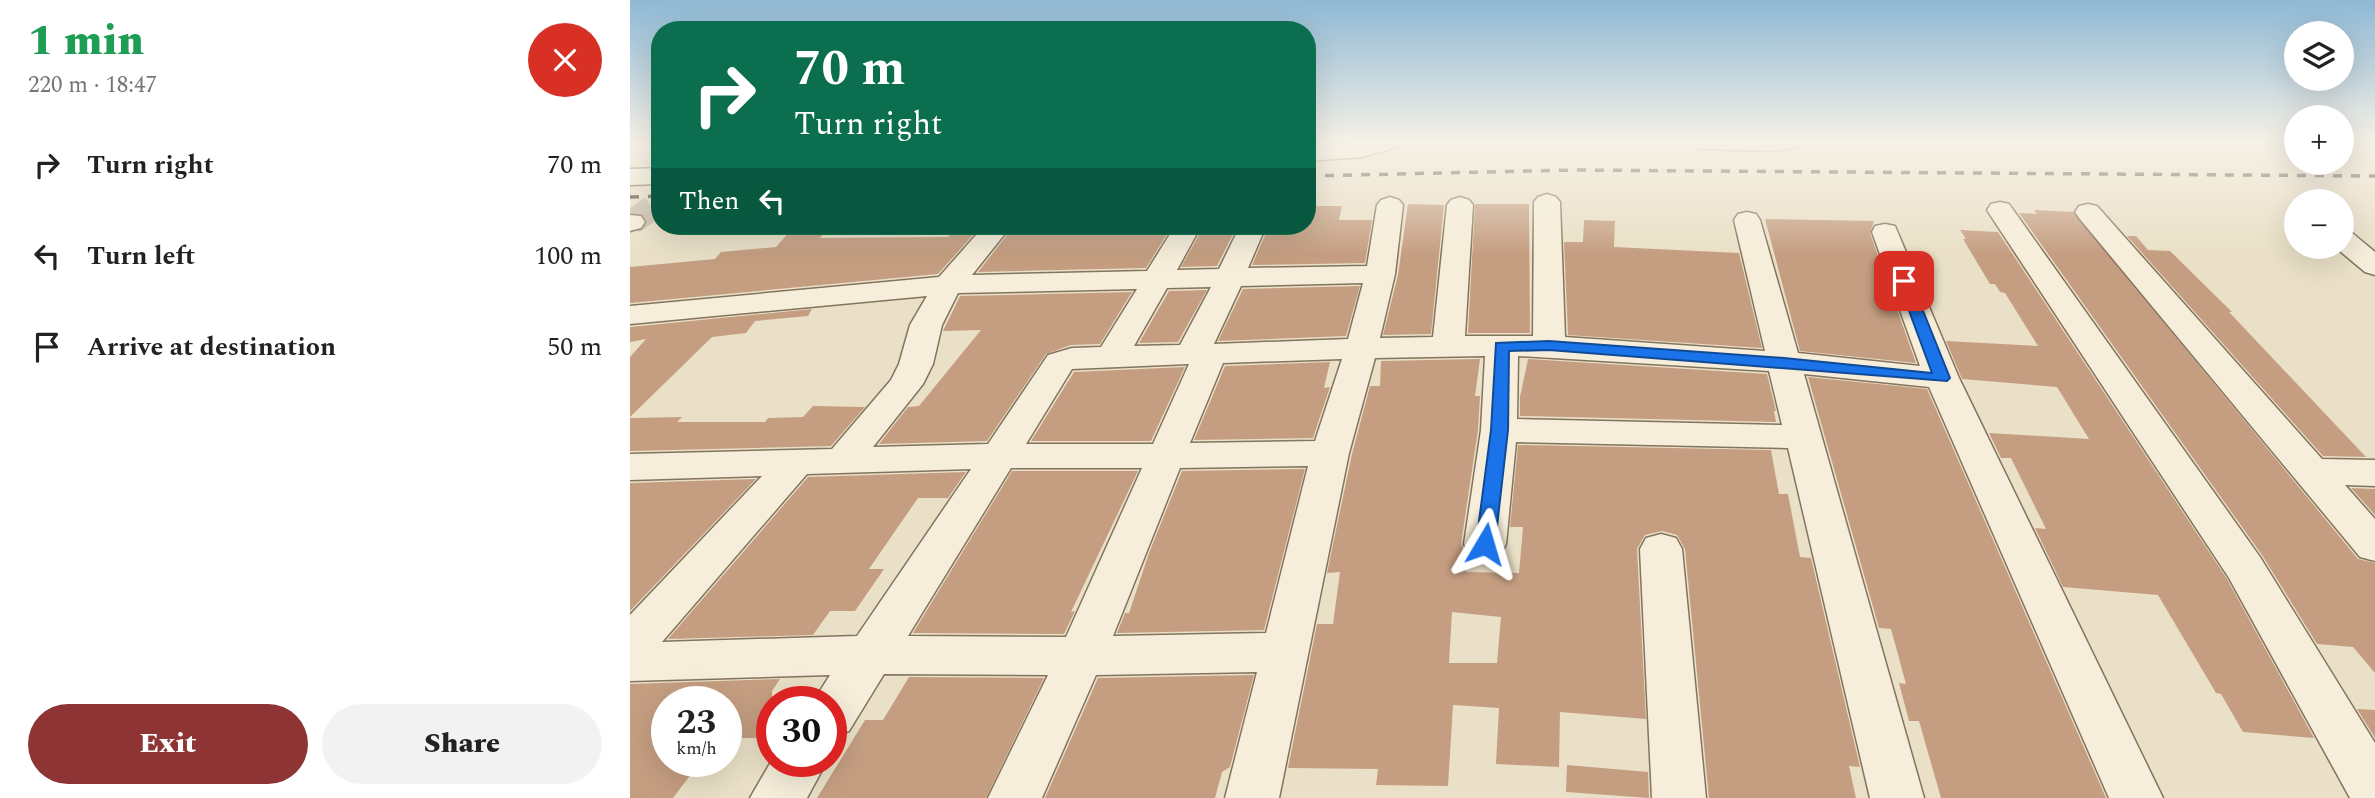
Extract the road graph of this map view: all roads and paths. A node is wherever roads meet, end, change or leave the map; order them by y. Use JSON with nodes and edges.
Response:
{"nodes":[{"id":1,"x":1547,"y":202,"type":"dead end"},
{"id":2,"x":1390,"y":205,"type":"dead end"},
{"id":3,"x":1460,"y":205,"type":"dead end"},
{"id":4,"x":2000,"y":209,"type":"dead end"},
{"id":5,"x":2088,"y":212,"type":"dead end"},
{"id":6,"x":1747,"y":220,"type":"dead end"},
{"id":7,"x":1885,"y":232,"type":"dead end"},
{"id":8,"x":990,"y":235,"type":"edge"},
{"id":9,"x":1183,"y":235,"type":"edge"},
{"id":10,"x":1249,"y":235,"type":"edge"},
{"id":11,"x":2354,"y":249,"type":"edge"},
{"id":12,"x":2375,"y":266,"type":"edge"},
{"id":13,"x":1380,"y":274,"type":"junction"},
{"id":14,"x":1157,"y":277,"type":"junction"},
{"id":15,"x":1230,"y":277,"type":"junction"},
{"id":16,"x":948,"y":285,"type":"junction"},
{"id":17,"x":630,"y":315,"type":"edge"},
{"id":18,"x":1448,"y":346,"type":"junction"},
{"id":19,"x":1502,"y":346,"type":"junction"},
{"id":20,"x":1549,"y":346,"type":"junction"},
{"id":21,"x":1361,"y":350,"type":"junction"},
{"id":22,"x":1200,"y":354,"type":"junction"},
{"id":23,"x":1112,"y":356,"type":"junction"},
{"id":24,"x":1784,"y":362,"type":"junction"},
{"id":25,"x":1942,"y":378,"type":"junction"},
{"id":26,"x":1499,"y":430,"type":"junction"},
{"id":27,"x":1803,"y":437,"type":"junction"},
{"id":28,"x":1330,"y":453,"type":"junction"},
{"id":29,"x":1000,"y":456,"type":"junction"},
{"id":30,"x":1167,"y":456,"type":"junction"},
{"id":31,"x":842,"y":461,"type":"junction"},
{"id":32,"x":796,"y":462,"type":"junction"},
{"id":33,"x":630,"y":467,"type":"edge"},
{"id":34,"x":2310,"y":471,"type":"junction"},
{"id":35,"x":2375,"y":473,"type":"edge"},
{"id":36,"x":1485,"y":544,"type":"dead end"},
{"id":37,"x":2375,"y":546,"type":"edge"},
{"id":38,"x":1661,"y":549,"type":"dead end"},
{"id":39,"x":630,"y":646,"type":"edge"},
{"id":40,"x":1287,"y":652,"type":"junction"},
{"id":41,"x":872,"y":655,"type":"junction"},
{"id":42,"x":1081,"y":656,"type":"junction"},
{"id":43,"x":630,"y":662,"type":"edge"},
{"id":44,"x":847,"y":692,"type":"edge"},
{"id":45,"x":791,"y":777,"type":"edge"},
{"id":46,"x":2375,"y":792,"type":"edge"},
{"id":47,"x":777,"y":798,"type":"edge"},
{"id":48,"x":1014,"y":798,"type":"edge"},
{"id":49,"x":1252,"y":798,"type":"edge"},
{"id":50,"x":1679,"y":798,"type":"edge"},
{"id":51,"x":1897,"y":798,"type":"edge"},
{"id":52,"x":2136,"y":798,"type":"edge"}],
"edges":[{"from":1,"to":20,"type":"street"},
{"from":2,"to":13,"type":"street"},
{"from":3,"to":18,"type":"street"},
{"from":4,"to":46,"type":"street"},
{"from":5,"to":34,"type":"street"},
{"from":6,"to":24,"type":"street"},
{"from":7,"to":25,"type":"street"},
{"from":8,"to":16,"type":"street"},
{"from":9,"to":14,"type":"street"},
{"from":10,"to":15,"type":"street"},
{"from":11,"to":12,"type":"street"},
{"from":13,"to":15,"type":"street"},
{"from":13,"to":21,"type":"street"},
{"from":14,"to":15,"type":"street"},
{"from":14,"to":16,"type":"street"},
{"from":14,"to":23,"type":"street"},
{"from":15,"to":22,"type":"street"},
{"from":16,"to":17,"type":"street"},
{"from":16,"to":31,"type":"street"},
{"from":18,"to":19,"type":"street"},
{"from":18,"to":21,"type":"street"},
{"from":19,"to":20,"type":"street"},
{"from":19,"to":26,"type":"street"},
{"from":20,"to":24,"type":"street"},
{"from":21,"to":22,"type":"street"},
{"from":21,"to":28,"type":"street"},
{"from":22,"to":23,"type":"street"},
{"from":22,"to":30,"type":"street"},
{"from":23,"to":29,"type":"street"},
{"from":24,"to":25,"type":"street"},
{"from":24,"to":27,"type":"street"},
{"from":25,"to":52,"type":"street"},
{"from":26,"to":27,"type":"street"},
{"from":26,"to":36,"type":"street"},
{"from":27,"to":51,"type":"street"},
{"from":28,"to":30,"type":"street"},
{"from":28,"to":40,"type":"street"},
{"from":29,"to":30,"type":"street"},
{"from":29,"to":31,"type":"street"},
{"from":29,"to":41,"type":"street"},
{"from":30,"to":42,"type":"street"},
{"from":31,"to":32,"type":"street"},
{"from":32,"to":33,"type":"street"},
{"from":32,"to":39,"type":"street"},
{"from":34,"to":35,"type":"street"},
{"from":34,"to":37,"type":"street"},
{"from":38,"to":50,"type":"street"},
{"from":40,"to":42,"type":"street"},
{"from":40,"to":49,"type":"street"},
{"from":41,"to":42,"type":"street"},
{"from":41,"to":43,"type":"street"},
{"from":41,"to":44,"type":"street"},
{"from":42,"to":48,"type":"street"},
{"from":45,"to":47,"type":"street"}]}
